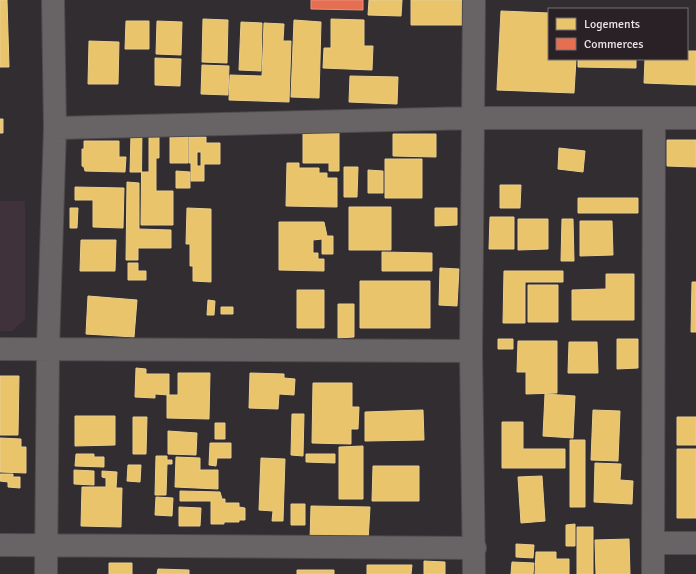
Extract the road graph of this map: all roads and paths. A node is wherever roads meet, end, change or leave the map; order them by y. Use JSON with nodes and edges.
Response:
{"nodes":[{"id":1,"x":53,"y":0,"type":"edge"},
{"id":2,"x":474,"y":0,"type":"edge"},
{"id":3,"x":473,"y":118,"type":"junction"},
{"id":4,"x":654,"y":118,"type":"junction"},
{"id":5,"x":696,"y":118,"type":"edge"},
{"id":6,"x":55,"y":128,"type":"junction"},
{"id":7,"x":48,"y":348,"type":"junction"},
{"id":8,"x":0,"y":349,"type":"edge"},
{"id":9,"x":471,"y":351,"type":"junction"},
{"id":10,"x":653,"y":543,"type":"junction"},
{"id":11,"x":696,"y":544,"type":"edge"},
{"id":12,"x":0,"y":545,"type":"edge"},
{"id":13,"x":46,"y":545,"type":"junction"},
{"id":14,"x":474,"y":548,"type":"junction"},
{"id":15,"x":46,"y":574,"type":"edge"},
{"id":16,"x":474,"y":574,"type":"edge"},
{"id":17,"x":653,"y":574,"type":"edge"}],
"edges":[{"from":1,"to":6,"type":"street"},
{"from":2,"to":3,"type":"street"},
{"from":3,"to":4,"type":"street"},
{"from":3,"to":6,"type":"street"},
{"from":3,"to":9,"type":"street"},
{"from":4,"to":5,"type":"street"},
{"from":4,"to":10,"type":"street"},
{"from":6,"to":7,"type":"street"},
{"from":7,"to":8,"type":"street"},
{"from":7,"to":9,"type":"street"},
{"from":7,"to":13,"type":"street"},
{"from":9,"to":14,"type":"street"},
{"from":10,"to":11,"type":"street"},
{"from":10,"to":17,"type":"street"},
{"from":12,"to":13,"type":"street"},
{"from":13,"to":14,"type":"street"},
{"from":13,"to":15,"type":"street"},
{"from":14,"to":16,"type":"street"}]}
